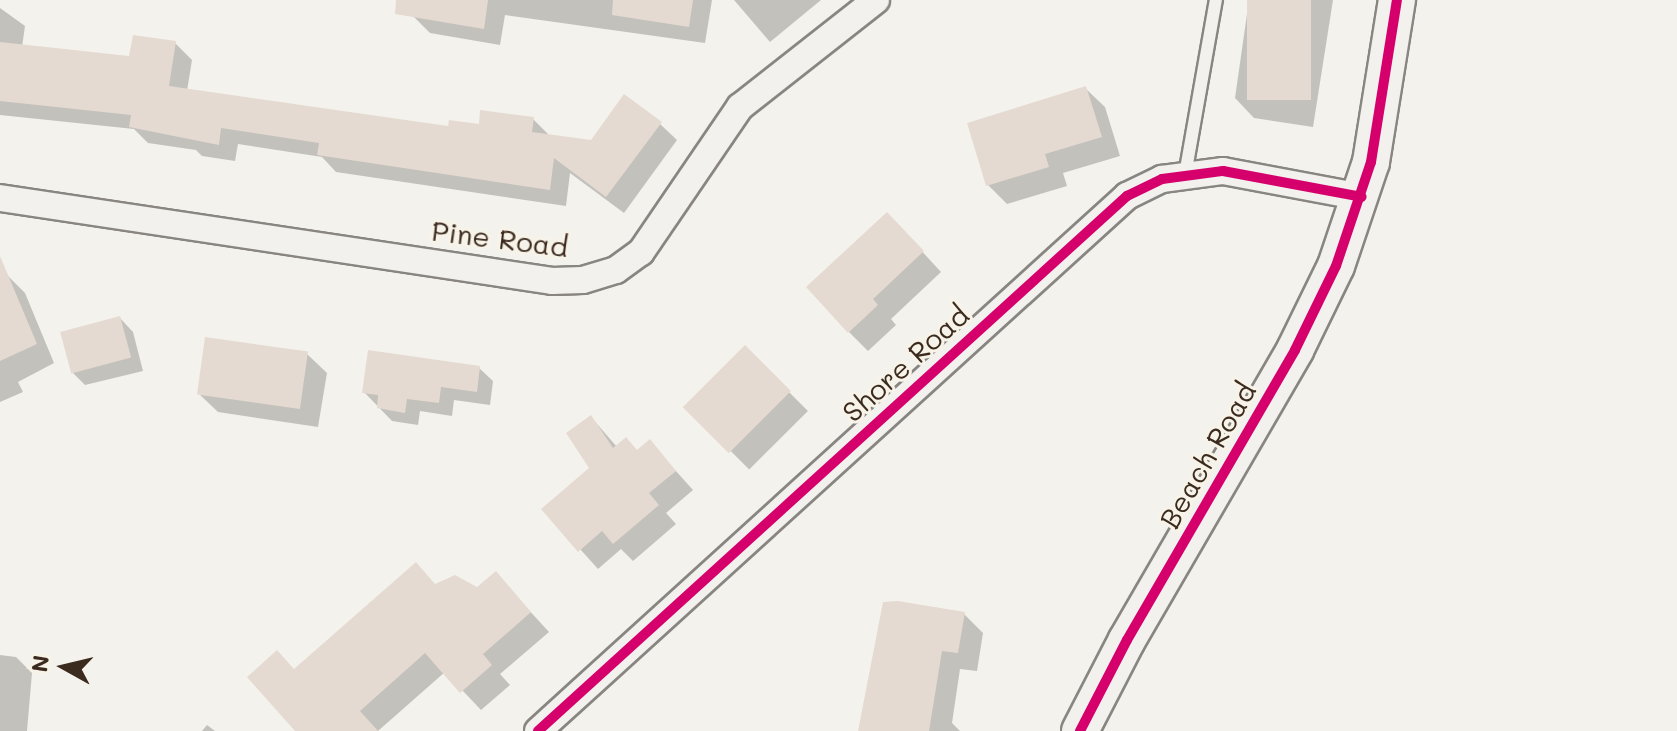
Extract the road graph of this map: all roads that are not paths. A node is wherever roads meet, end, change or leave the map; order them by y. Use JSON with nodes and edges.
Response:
{"nodes":[{"id":1,"x":876,"y":0,"type":"edge"},
{"id":2,"x":1216,"y":0,"type":"edge"},
{"id":3,"x":1397,"y":0,"type":"edge"},
{"id":4,"x":1185,"y":175,"type":"junction"},
{"id":5,"x":1362,"y":197,"type":"junction"},
{"id":6,"x":0,"y":198,"type":"edge"},
{"id":7,"x":538,"y":731,"type":"edge"},
{"id":8,"x":1080,"y":731,"type":"edge"}],
"edges":[{"from":1,"to":6,"type":"street","name":"Pine Road"},
{"from":2,"to":4,"type":"lane"},
{"from":3,"to":5,"type":"street","name":"Beach Road"},
{"from":4,"to":5,"type":"street","name":"Shore Road"},
{"from":4,"to":7,"type":"street","name":"Shore Road"},
{"from":5,"to":8,"type":"street","name":"Beach Road"}]}
